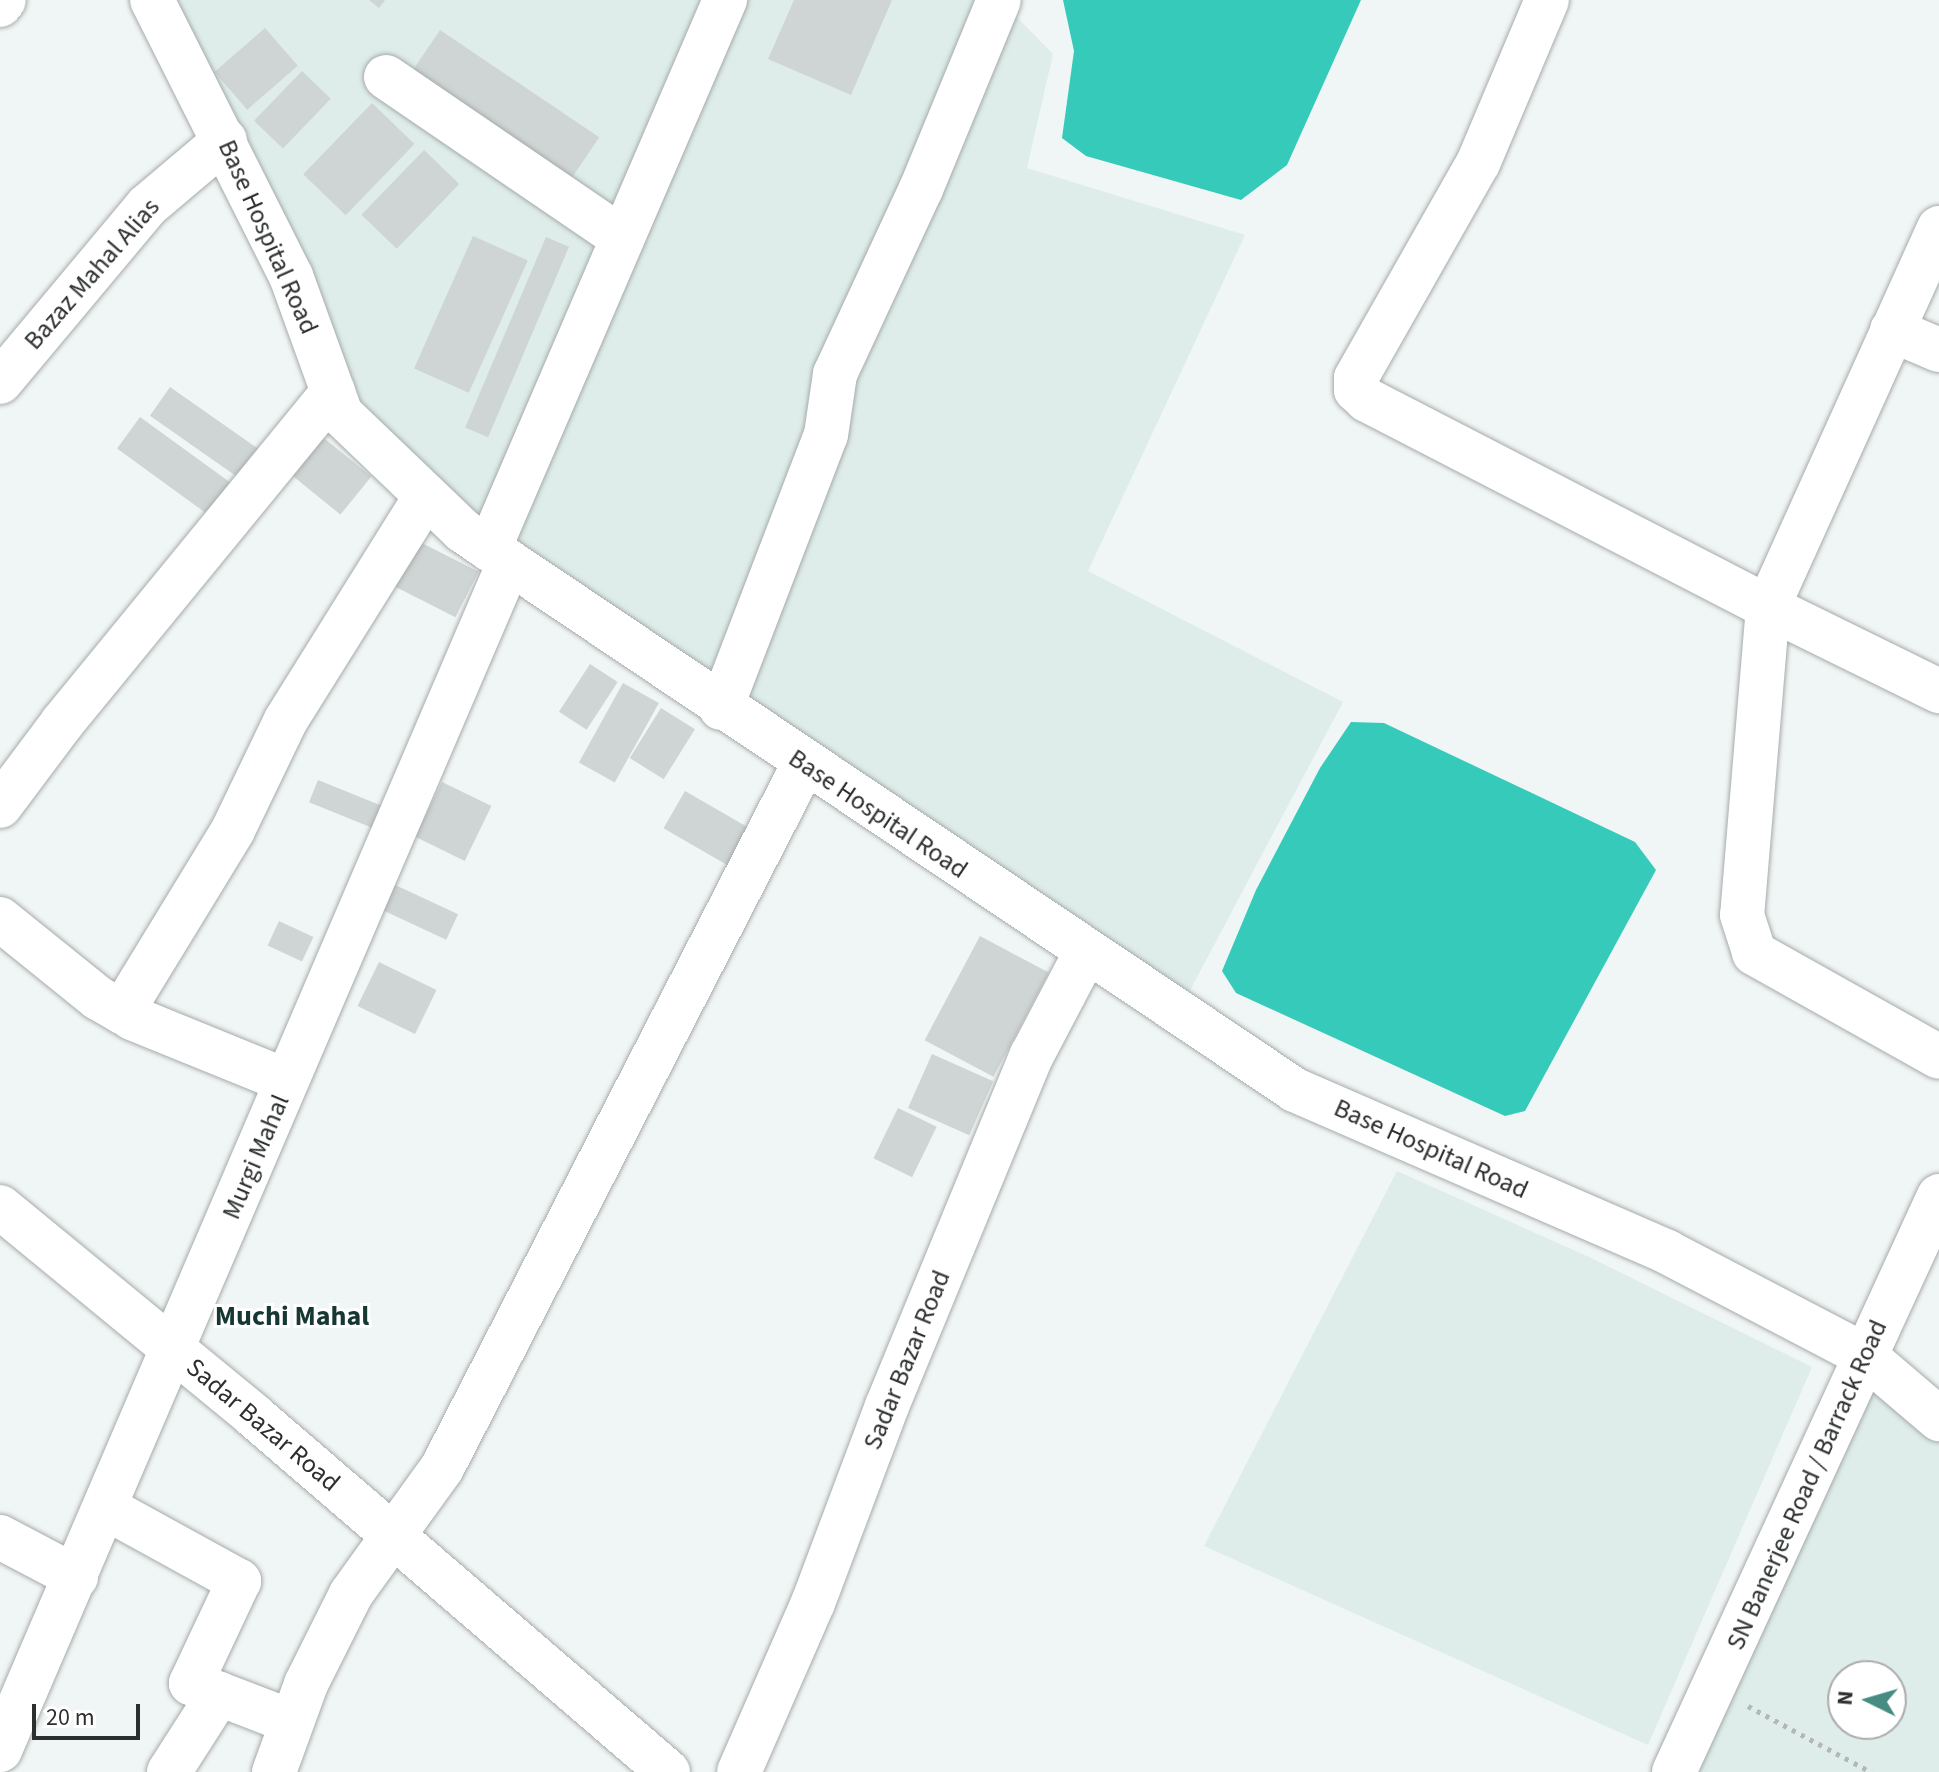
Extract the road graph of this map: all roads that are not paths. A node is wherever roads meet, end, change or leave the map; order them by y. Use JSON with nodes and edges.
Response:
{"nodes":[{"id":1,"x":152,"y":0,"type":"edge"},
{"id":2,"x":725,"y":0,"type":"edge"},
{"id":3,"x":999,"y":0,"type":"edge"},
{"id":4,"x":1547,"y":0,"type":"edge"},
{"id":5,"x":386,"y":77,"type":"dead end"},
{"id":6,"x":225,"y":140,"type":"junction"},
{"id":7,"x":1939,"y":228,"type":"edge"},
{"id":8,"x":622,"y":238,"type":"junction"},
{"id":9,"x":1892,"y":330,"type":"junction"},
{"id":10,"x":1939,"y":350,"type":"edge"},
{"id":11,"x":0,"y":382,"type":"edge"},
{"id":12,"x":333,"y":392,"type":"junction"},
{"id":13,"x":426,"y":496,"type":"junction"},
{"id":14,"x":499,"y":556,"type":"junction"},
{"id":15,"x":1768,"y":607,"type":"junction"},
{"id":16,"x":1939,"y":691,"type":"edge"},
{"id":17,"x":721,"y":708,"type":"junction"},
{"id":18,"x":804,"y":764,"type":"junction"},
{"id":19,"x":0,"y":806,"type":"edge"},
{"id":20,"x":0,"y":919,"type":"edge"},
{"id":21,"x":1086,"y":952,"type":"junction"},
{"id":22,"x":122,"y":1012,"type":"junction"},
{"id":23,"x":1939,"y":1057,"type":"edge"},
{"id":24,"x":287,"y":1081,"type":"junction"},
{"id":25,"x":1939,"y":1196,"type":"edge"},
{"id":26,"x":0,"y":1207,"type":"edge"},
{"id":27,"x":175,"y":1352,"type":"junction"},
{"id":28,"x":1864,"y":1355,"type":"junction"},
{"id":29,"x":1939,"y":1419,"type":"edge"},
{"id":30,"x":106,"y":1508,"type":"junction"},
{"id":31,"x":0,"y":1537,"type":"edge"},
{"id":32,"x":396,"y":1537,"type":"junction"},
{"id":33,"x":76,"y":1577,"type":"junction"},
{"id":34,"x":219,"y":1694,"type":"junction"},
{"id":35,"x":292,"y":1722,"type":"junction"},
{"id":36,"x":0,"y":1750,"type":"edge"},
{"id":37,"x":169,"y":1772,"type":"edge"},
{"id":38,"x":274,"y":1772,"type":"edge"},
{"id":39,"x":668,"y":1772,"type":"edge"},
{"id":40,"x":739,"y":1772,"type":"edge"},
{"id":41,"x":1674,"y":1772,"type":"edge"}],
"edges":[{"from":1,"to":6,"type":"street","name":"Base Hospital Road"},
{"from":2,"to":8,"type":"street","name":"Murgi Mahal"},
{"from":3,"to":17,"type":"street"},
{"from":4,"to":15,"type":"street"},
{"from":5,"to":8,"type":"street"},
{"from":6,"to":11,"type":"street","name":"Bazaz Mahal Alias"},
{"from":6,"to":12,"type":"street","name":"Base Hospital Road"},
{"from":7,"to":9,"type":"street"},
{"from":8,"to":14,"type":"street","name":"Murgi Mahal"},
{"from":9,"to":10,"type":"street"},
{"from":9,"to":15,"type":"street"},
{"from":12,"to":13,"type":"street","name":"Base Hospital Road"},
{"from":12,"to":19,"type":"street"},
{"from":13,"to":14,"type":"street","name":"Base Hospital Road"},
{"from":13,"to":22,"type":"street"},
{"from":14,"to":17,"type":"street","name":"Base Hospital Road"},
{"from":14,"to":24,"type":"street","name":"Murgi Mahal"},
{"from":15,"to":16,"type":"street"},
{"from":15,"to":23,"type":"street"},
{"from":17,"to":18,"type":"street","name":"Base Hospital Road"},
{"from":18,"to":21,"type":"street","name":"Base Hospital Road"},
{"from":18,"to":32,"type":"street"},
{"from":20,"to":22,"type":"street"},
{"from":21,"to":28,"type":"street","name":"Base Hospital Road"},
{"from":21,"to":40,"type":"street","name":"Sadar Bazar Road"},
{"from":22,"to":24,"type":"street"},
{"from":24,"to":27,"type":"street","name":"Murgi Mahal"},
{"from":25,"to":28,"type":"street","name":"SN Banerjee Road / Barrack Road"},
{"from":26,"to":27,"type":"street","name":"Sadar Bazar Road"},
{"from":27,"to":30,"type":"street","name":"Murgi Mahal"},
{"from":27,"to":32,"type":"street","name":"Sadar Bazar Road"},
{"from":28,"to":29,"type":"street","name":"Base Hospital Road"},
{"from":28,"to":41,"type":"street","name":"SN Banerjee Road / Barrack Road"},
{"from":30,"to":33,"type":"street","name":"Murgi Mahal"},
{"from":30,"to":34,"type":"street"},
{"from":31,"to":33,"type":"street"},
{"from":32,"to":35,"type":"street"},
{"from":32,"to":39,"type":"street","name":"Sadar Bazar Road"},
{"from":33,"to":36,"type":"street","name":"Murgi Mahal"},
{"from":34,"to":35,"type":"street"},
{"from":34,"to":37,"type":"street"},
{"from":35,"to":38,"type":"street"}]}
